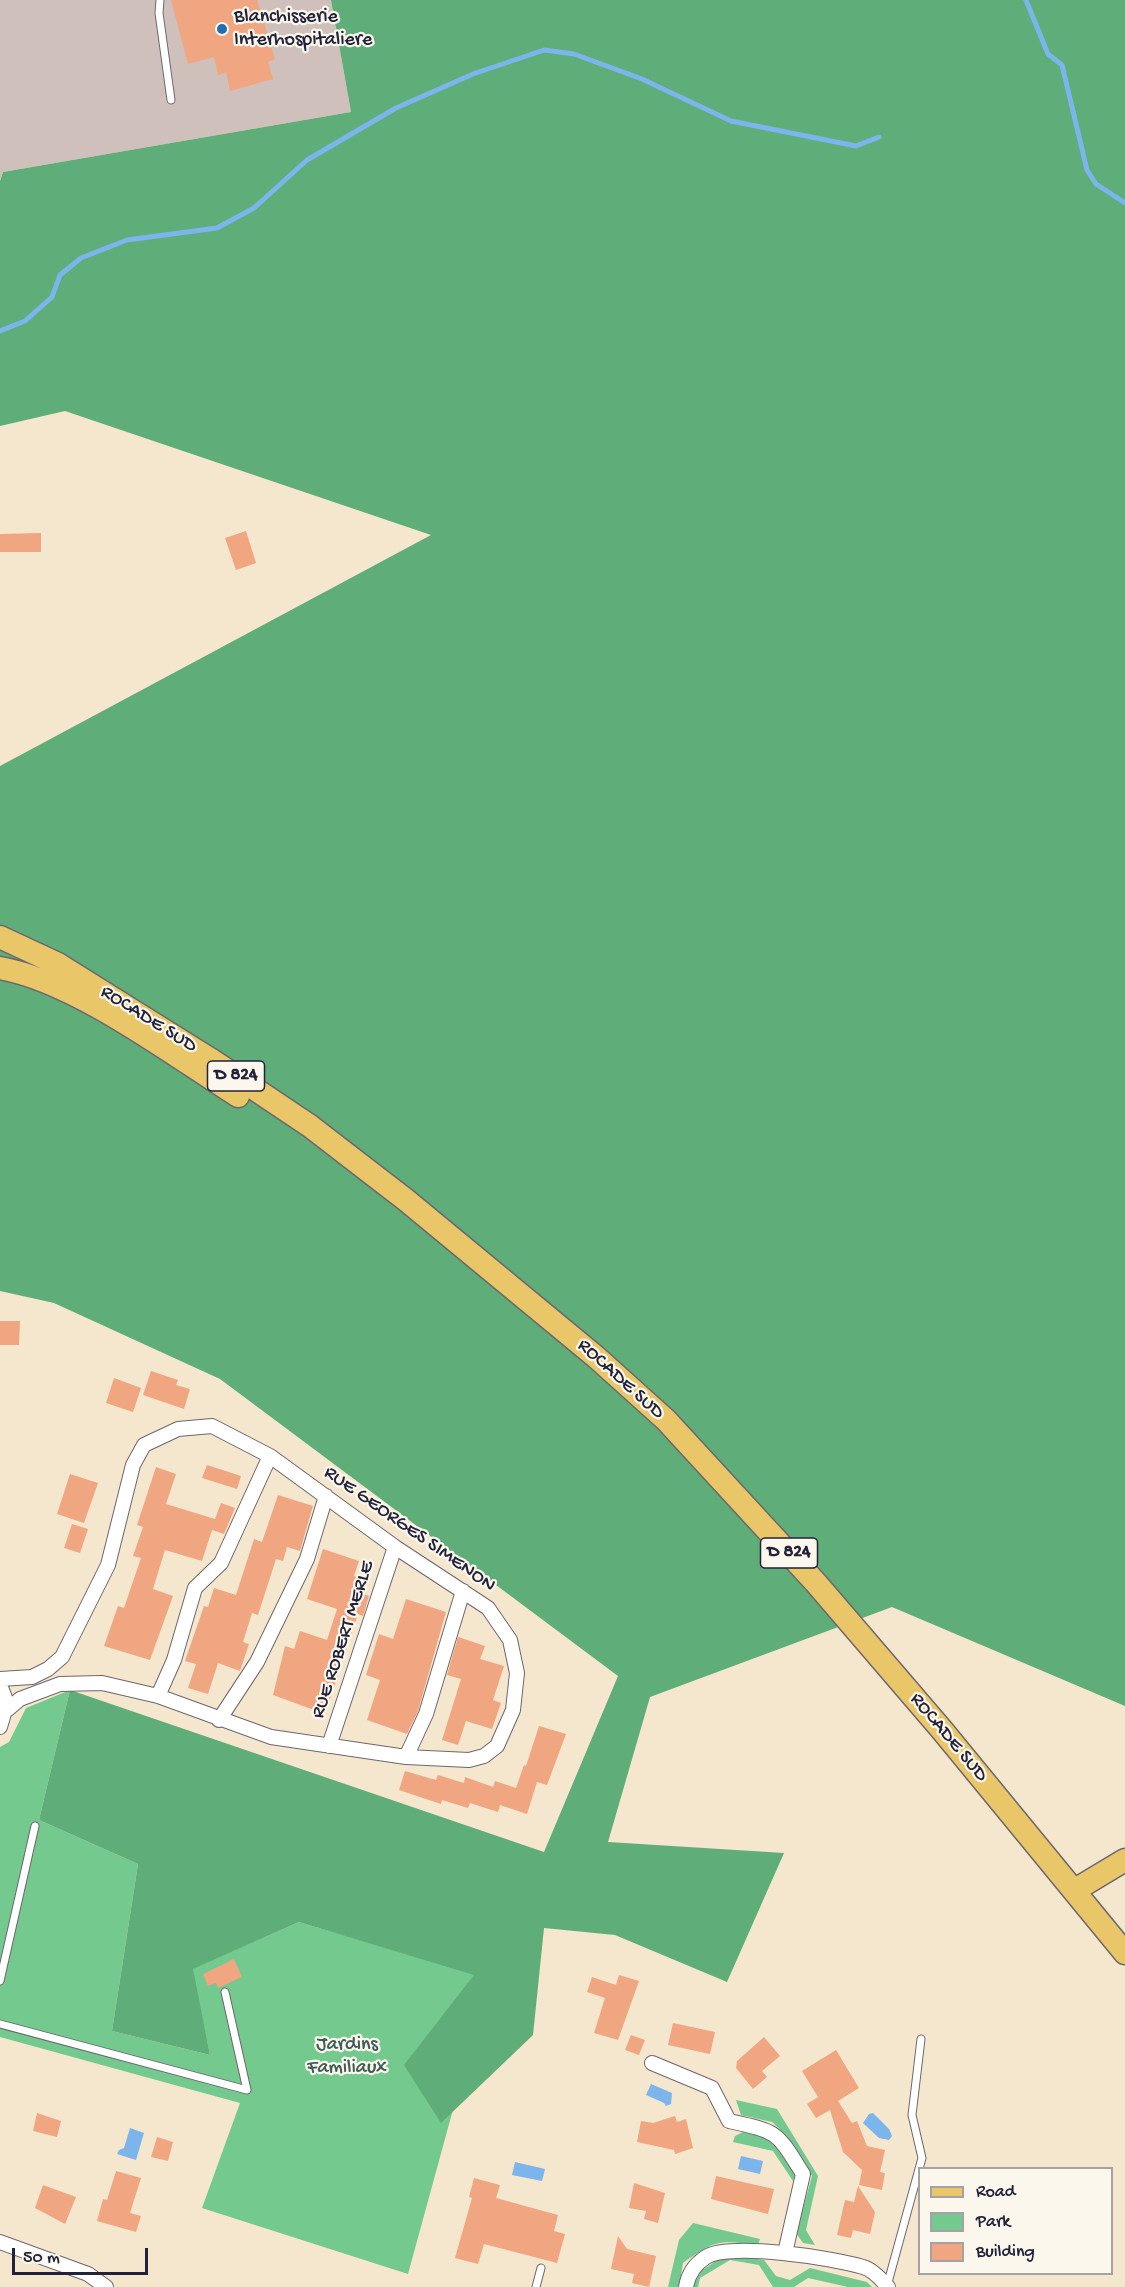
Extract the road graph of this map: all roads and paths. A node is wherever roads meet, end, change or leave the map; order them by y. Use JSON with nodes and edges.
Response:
{"nodes":[{"id":1,"x":160,"y":0,"type":"edge"},
{"id":2,"x":171,"y":100,"type":"dead end"},
{"id":3,"x":0,"y":931,"type":"edge"},
{"id":4,"x":0,"y":937,"type":"edge"},
{"id":5,"x":58,"y":964,"type":"junction"},
{"id":6,"x":0,"y":968,"type":"edge"},
{"id":7,"x":406,"y":1200,"type":"junction"},
{"id":8,"x":270,"y":1456,"type":"junction"},
{"id":9,"x":326,"y":1496,"type":"junction"},
{"id":10,"x":395,"y":1547,"type":"junction"},
{"id":11,"x":463,"y":1591,"type":"junction"},
{"id":12,"x":0,"y":1679,"type":"edge"},
{"id":13,"x":0,"y":1685,"type":"edge"},
{"id":14,"x":158,"y":1696,"type":"junction"},
{"id":15,"x":7,"y":1710,"type":"junction"},
{"id":16,"x":219,"y":1720,"type":"junction"},
{"id":17,"x":0,"y":1727,"type":"edge"},
{"id":18,"x":329,"y":1746,"type":"junction"},
{"id":19,"x":406,"y":1757,"type":"junction"},
{"id":20,"x":35,"y":1826,"type":"dead end"},
{"id":21,"x":1125,"y":1860,"type":"edge"},
{"id":22,"x":1075,"y":1890,"type":"junction"},
{"id":23,"x":1125,"y":1953,"type":"edge"},
{"id":24,"x":0,"y":1982,"type":"edge"},
{"id":25,"x":225,"y":1992,"type":"dead end"},
{"id":26,"x":0,"y":2024,"type":"edge"},
{"id":27,"x":921,"y":2039,"type":"dead end"},
{"id":28,"x":652,"y":2063,"type":"dead end"},
{"id":29,"x":920,"y":2167,"type":"edge"},
{"id":30,"x":918,"y":2173,"type":"edge"},
{"id":31,"x":0,"y":2242,"type":"edge"},
{"id":32,"x":785,"y":2253,"type":"junction"},
{"id":33,"x":541,"y":2268,"type":"dead end"},
{"id":34,"x":887,"y":2286,"type":"edge"},
{"id":35,"x":106,"y":2287,"type":"edge"},
{"id":36,"x":536,"y":2287,"type":"edge"},
{"id":37,"x":686,"y":2287,"type":"edge"}],
"edges":[{"from":1,"to":2,"type":"lane"},
{"from":3,"to":5,"type":"main road"},
{"from":4,"to":5,"type":"main road","name":"ROCADE SUD","number":"D 824"},
{"from":5,"to":7,"type":"main road","name":"ROCADE SUD","number":"D 824"},
{"from":6,"to":7,"type":"main road"},
{"from":7,"to":22,"type":"main road","name":"ROCADE SUD","number":"D 824"},
{"from":8,"to":9,"type":"street","name":"RUE GEORGES SIMENON"},
{"from":8,"to":12,"type":"street","name":"RUE GEORGES SIMENON"},
{"from":8,"to":14,"type":"street"},
{"from":9,"to":10,"type":"street","name":"RUE GEORGES SIMENON"},
{"from":9,"to":16,"type":"street"},
{"from":10,"to":11,"type":"street","name":"RUE GEORGES SIMENON"},
{"from":10,"to":18,"type":"street","name":"RUE ROBERT MERLE"},
{"from":11,"to":19,"type":"street"},
{"from":11,"to":19,"type":"street","name":"RUE GEORGES SIMENON"},
{"from":13,"to":15,"type":"street"},
{"from":14,"to":15,"type":"street","name":"RUE GEORGES SIMENON"},
{"from":14,"to":16,"type":"street","name":"RUE GEORGES SIMENON"},
{"from":15,"to":17,"type":"street"},
{"from":16,"to":18,"type":"street","name":"RUE GEORGES SIMENON"},
{"from":18,"to":19,"type":"street","name":"RUE GEORGES SIMENON"},
{"from":20,"to":24,"type":"lane"},
{"from":21,"to":22,"type":"main road"},
{"from":22,"to":23,"type":"main road","name":"ROCADE SUD","number":"D 824"},
{"from":25,"to":26,"type":"lane"},
{"from":27,"to":29,"type":"lane"},
{"from":28,"to":32,"type":"street"},
{"from":30,"to":34,"type":"lane"},
{"from":31,"to":35,"type":"street"},
{"from":32,"to":34,"type":"street"},
{"from":32,"to":37,"type":"street"},
{"from":33,"to":36,"type":"lane"}]}
